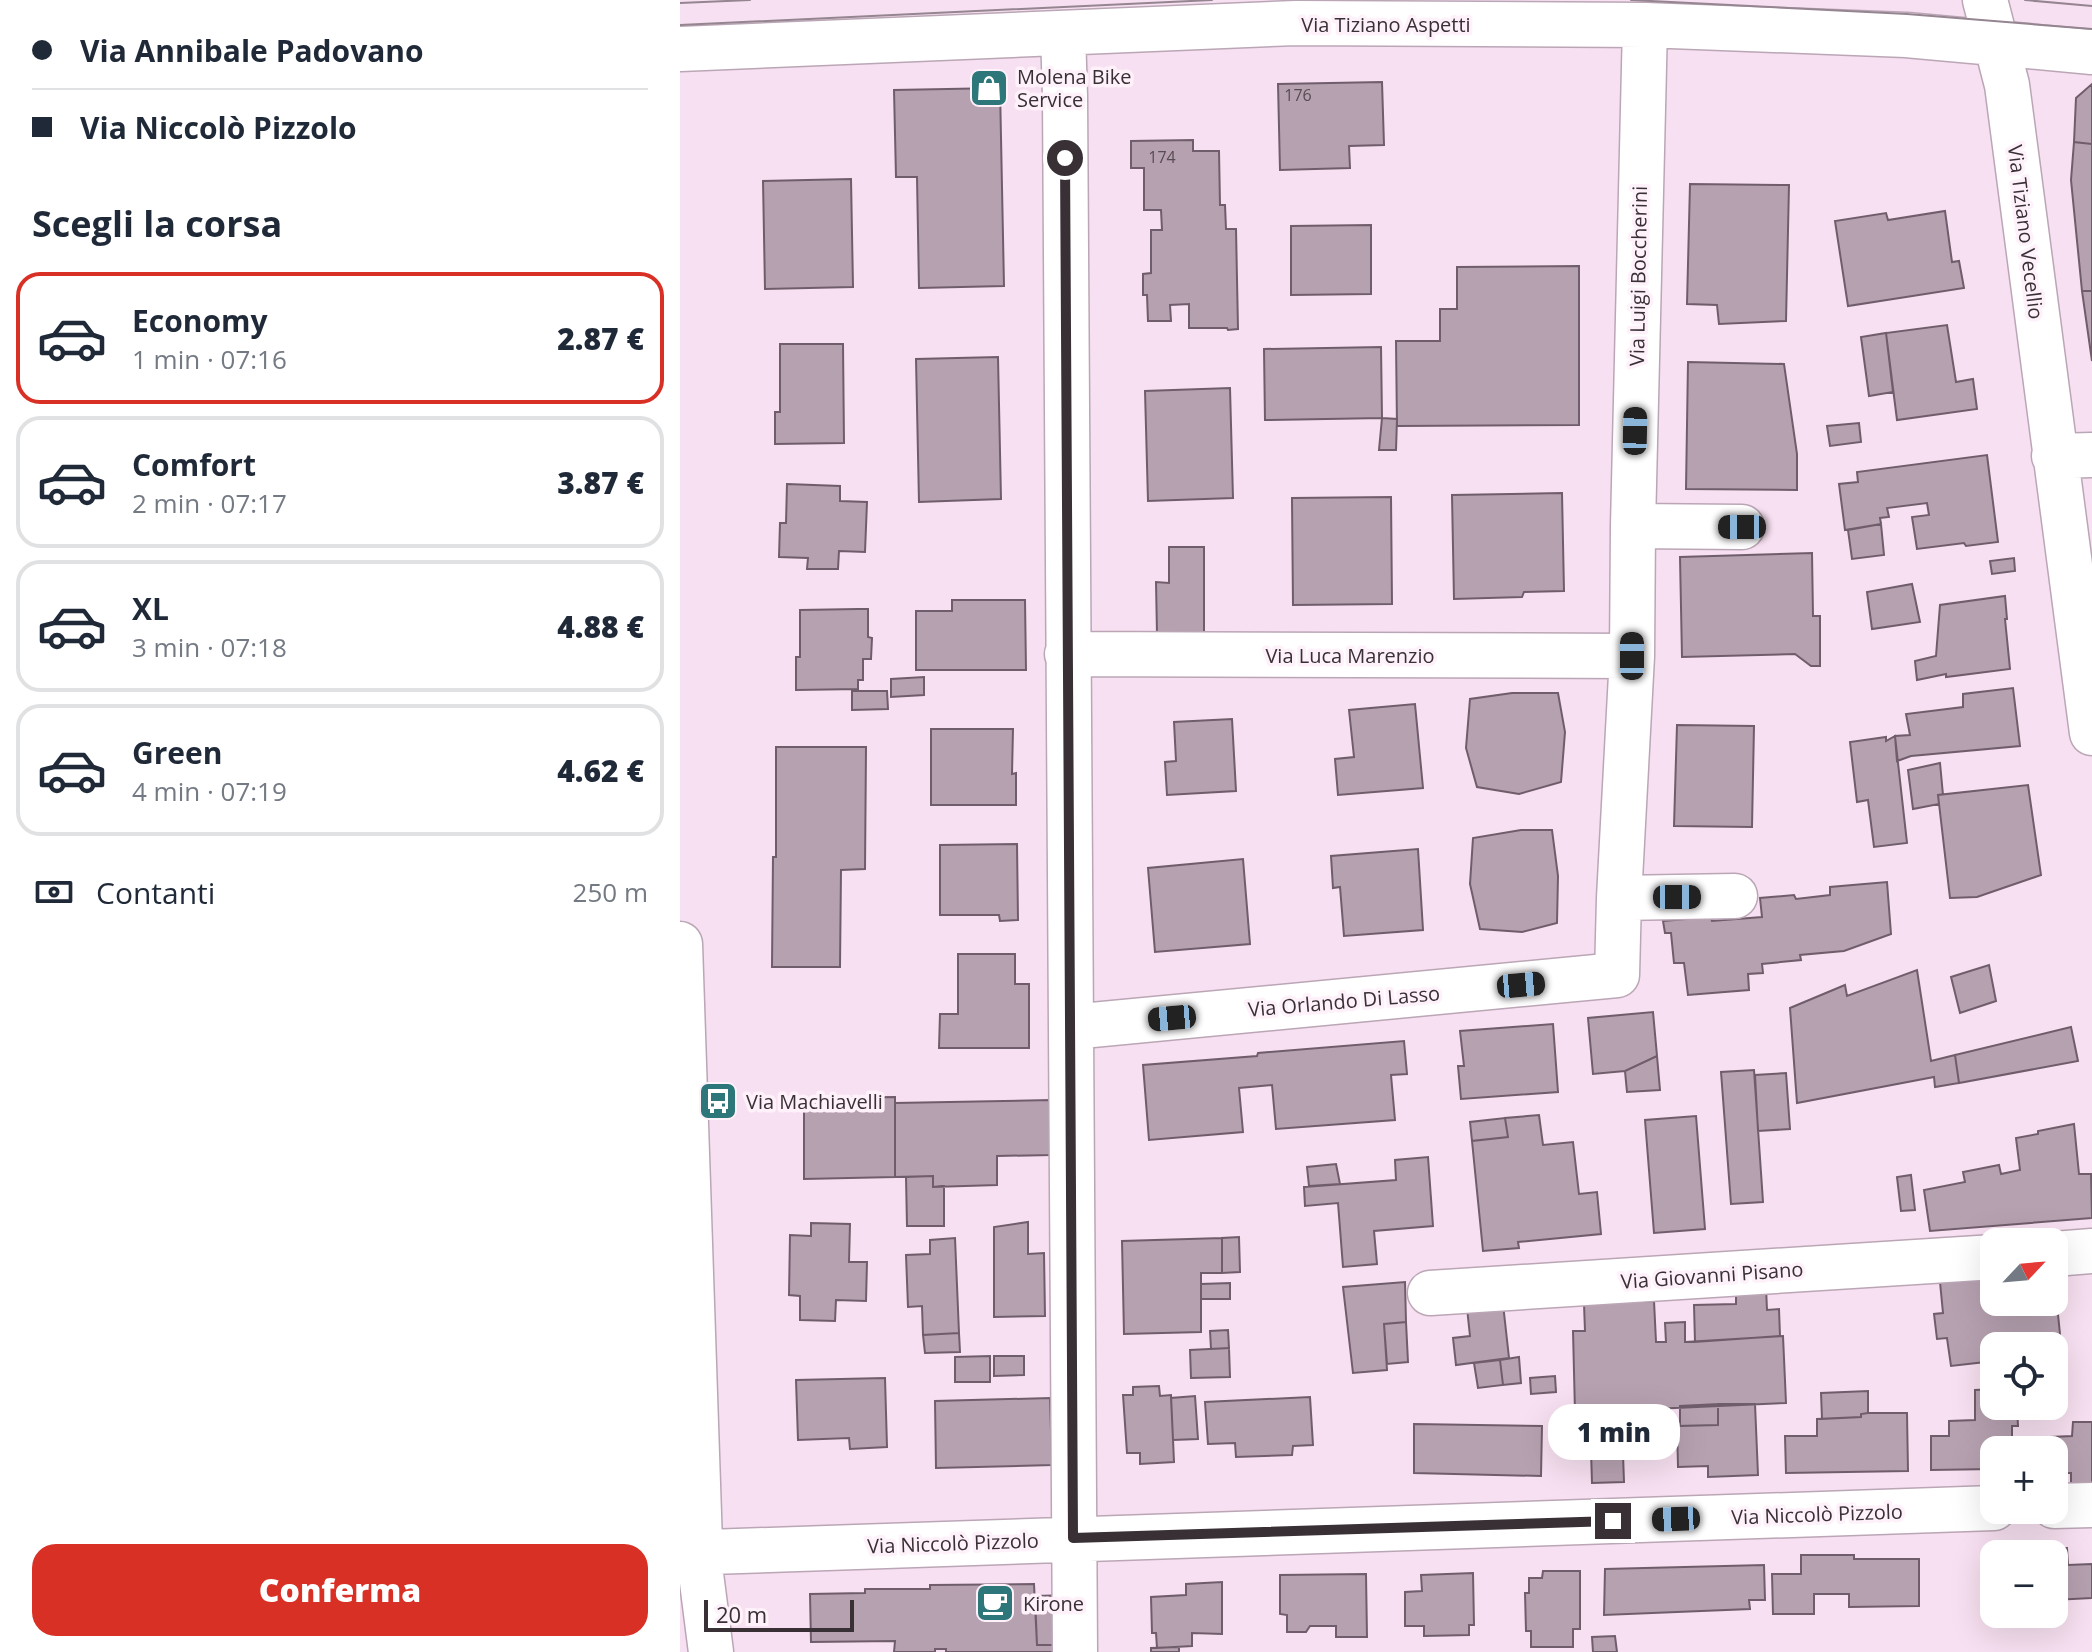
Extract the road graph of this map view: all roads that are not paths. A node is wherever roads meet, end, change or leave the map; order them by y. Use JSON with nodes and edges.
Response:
{"nodes":[{"id":1,"x":1990,"y":18,"type":"edge"},
{"id":2,"x":1645,"y":25,"type":"junction"},
{"id":3,"x":1063,"y":33,"type":"junction"},
{"id":4,"x":680,"y":49,"type":"edge"},
{"id":5,"x":2092,"y":52,"type":"edge"},
{"id":6,"x":2073,"y":455,"type":"edge"},
{"id":7,"x":1633,"y":526,"type":"junction"},
{"id":8,"x":1742,"y":527,"type":"dead end"},
{"id":9,"x":1067,"y":654,"type":"junction"},
{"id":10,"x":1632,"y":656,"type":"junction"},
{"id":11,"x":2090,"y":708,"type":"edge"},
{"id":12,"x":1735,"y":896,"type":"dead end"},
{"id":13,"x":1619,"y":898,"type":"junction"},
{"id":14,"x":680,"y":944,"type":"edge"},
{"id":15,"x":1617,"y":975,"type":"joint"},
{"id":16,"x":1071,"y":1027,"type":"junction"},
{"id":17,"x":2092,"y":1251,"type":"edge"},
{"id":18,"x":2068,"y":1253,"type":"edge"},
{"id":19,"x":1980,"y":1258,"type":"edge"},
{"id":20,"x":1430,"y":1293,"type":"dead end"},
{"id":21,"x":2092,"y":1505,"type":"edge"},
{"id":22,"x":2068,"y":1506,"type":"edge"},
{"id":23,"x":1980,"y":1508,"type":"edge"},
{"id":24,"x":1073,"y":1538,"type":"junction"},
{"id":25,"x":691,"y":1553,"type":"edge"},
{"id":26,"x":711,"y":1652,"type":"edge"},
{"id":27,"x":1075,"y":1652,"type":"edge"}],
"edges":[{"from":1,"to":2,"type":"street","name":"Via Tiziano Aspetti"},
{"from":1,"to":5,"type":"street","name":"Via Tiziano Aspetti"},
{"from":1,"to":6,"type":"street","name":"Via Tiziano Vecellio"},
{"from":2,"to":3,"type":"street","name":"Via Tiziano Aspetti"},
{"from":2,"to":7,"type":"street","name":"Via Luigi Boccherini"},
{"from":3,"to":4,"type":"street","name":"Via Tiziano Aspetti"},
{"from":3,"to":9,"type":"street"},
{"from":6,"to":11,"type":"street","name":"Via Tiziano Vecellio"},
{"from":7,"to":8,"type":"street"},
{"from":7,"to":10,"type":"street","name":"Via Luigi Boccherini"},
{"from":9,"to":10,"type":"street","name":"Via Luca Marenzio"},
{"from":9,"to":16,"type":"street"},
{"from":10,"to":13,"type":"street","name":"Via Luigi Boccherini"},
{"from":12,"to":13,"type":"street"},
{"from":13,"to":15,"type":"street","name":"Via Luigi Boccherini"},
{"from":14,"to":25,"type":"street"},
{"from":15,"to":16,"type":"street","name":"Via Orlando Di Lasso"},
{"from":16,"to":24,"type":"street"},
{"from":17,"to":18,"type":"street"},
{"from":19,"to":20,"type":"street","name":"Via Giovanni Pisano"},
{"from":21,"to":22,"type":"street"},
{"from":23,"to":24,"type":"street","name":"Via Niccolò Pizzolo"},
{"from":24,"to":25,"type":"street","name":"Via Niccolò Pizzolo"},
{"from":24,"to":27,"type":"street"},
{"from":25,"to":26,"type":"street"}]}
